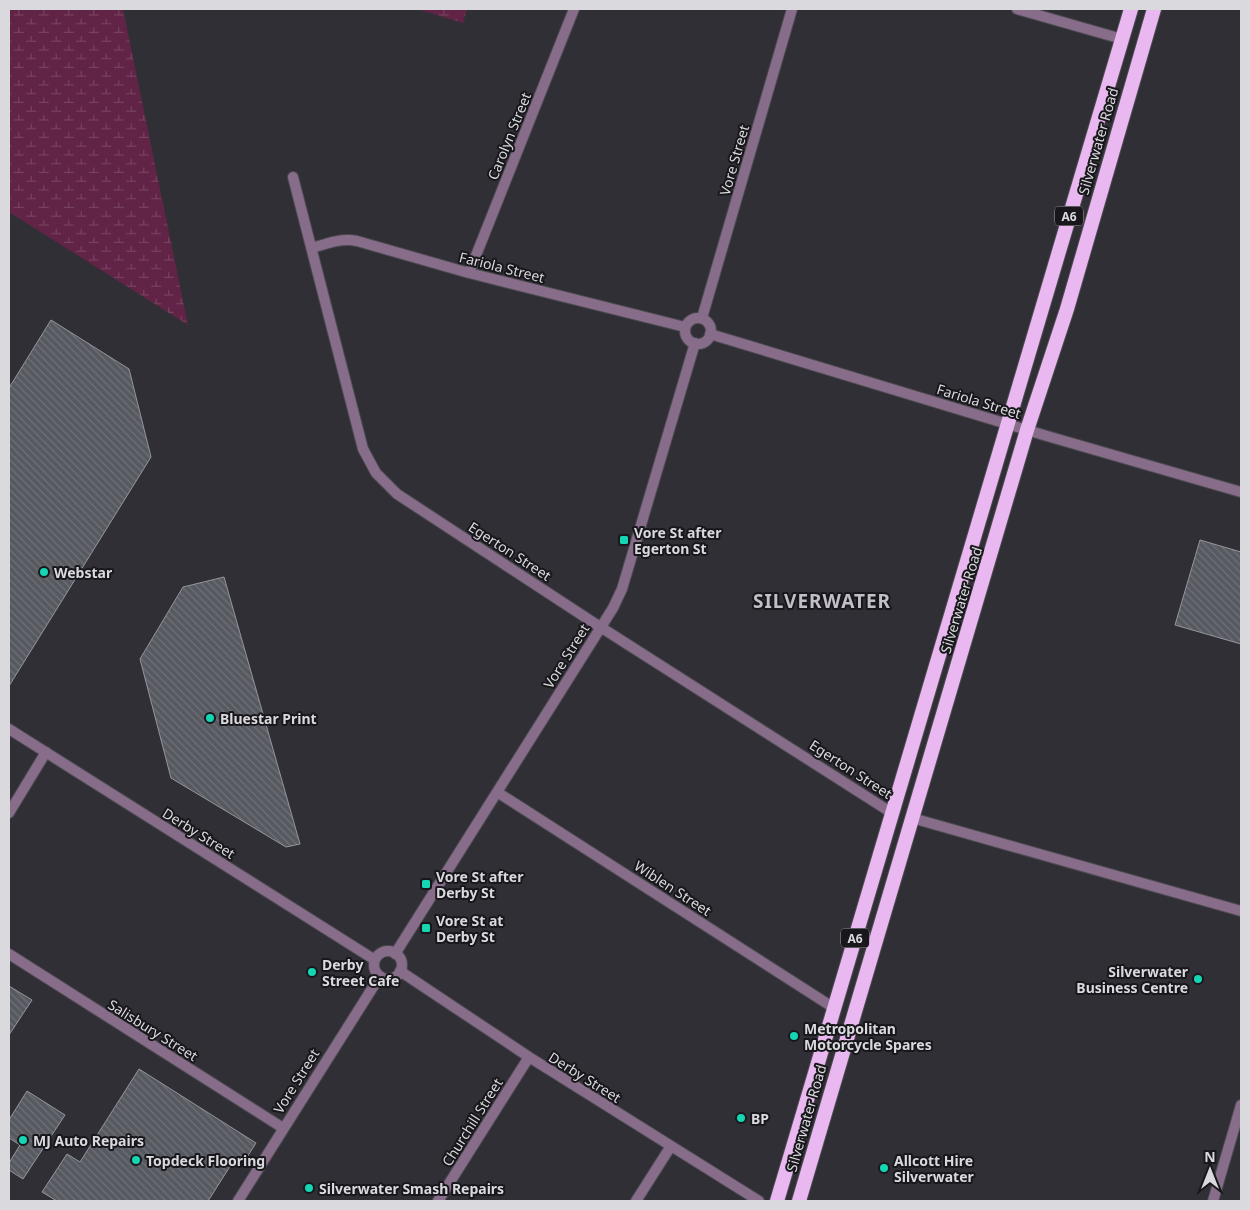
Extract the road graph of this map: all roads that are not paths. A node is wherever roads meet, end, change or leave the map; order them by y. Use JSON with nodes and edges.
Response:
{"nodes":[{"id":1,"x":574,"y":9,"type":"edge"},
{"id":2,"x":792,"y":9,"type":"edge"},
{"id":3,"x":1017,"y":9,"type":"edge"},
{"id":4,"x":1131,"y":9,"type":"edge"},
{"id":5,"x":1154,"y":9,"type":"edge"},
{"id":6,"x":1122,"y":39,"type":"junction"},
{"id":7,"x":293,"y":177,"type":"dead end"},
{"id":8,"x":312,"y":248,"type":"junction"},
{"id":9,"x":469,"y":273,"type":"junction"},
{"id":10,"x":702,"y":318,"type":"junction"},
{"id":11,"x":685,"y":328,"type":"junction"},
{"id":12,"x":710,"y":334,"type":"junction"},
{"id":13,"x":695,"y":343,"type":"junction"},
{"id":14,"x":1007,"y":424,"type":"junction"},
{"id":15,"x":1027,"y":430,"type":"junction"},
{"id":16,"x":1241,"y":492,"type":"edge"},
{"id":17,"x":601,"y":627,"type":"junction"},
{"id":18,"x":9,"y":729,"type":"edge"},
{"id":19,"x":46,"y":752,"type":"junction"},
{"id":20,"x":497,"y":792,"type":"junction"},
{"id":21,"x":892,"y":812,"type":"junction"},
{"id":22,"x":9,"y":813,"type":"edge"},
{"id":23,"x":912,"y":818,"type":"junction"},
{"id":24,"x":1241,"y":911,"type":"edge"},
{"id":25,"x":9,"y":954,"type":"edge"},
{"id":26,"x":395,"y":954,"type":"junction"},
{"id":27,"x":375,"y":960,"type":"junction"},
{"id":28,"x":400,"y":971,"type":"junction"},
{"id":29,"x":380,"y":976,"type":"junction"},
{"id":30,"x":834,"y":1008,"type":"junction"},
{"id":31,"x":529,"y":1057,"type":"junction"},
{"id":32,"x":1241,"y":1105,"type":"edge"},
{"id":33,"x":283,"y":1128,"type":"junction"},
{"id":34,"x":671,"y":1146,"type":"junction"},
{"id":35,"x":238,"y":1201,"type":"edge"},
{"id":36,"x":438,"y":1201,"type":"edge"},
{"id":37,"x":636,"y":1201,"type":"edge"},
{"id":38,"x":759,"y":1201,"type":"edge"},
{"id":39,"x":777,"y":1201,"type":"edge"},
{"id":40,"x":799,"y":1201,"type":"edge"},
{"id":41,"x":1213,"y":1201,"type":"edge"}],
"edges":[{"from":1,"to":9,"type":"street","name":"Carolyn Street"},
{"from":2,"to":10,"type":"street","name":"Vore Street"},
{"from":3,"to":6,"type":"street"},
{"from":4,"to":6,"type":"highway","name":"Silverwater Road","number":"A6"},
{"from":5,"to":15,"type":"highway","name":"Silverwater Road","number":"A6"},
{"from":6,"to":14,"type":"highway","name":"Silverwater Road","number":"A6"},
{"from":7,"to":8,"type":"street","name":"Egerton Street"},
{"from":8,"to":9,"type":"street","name":"Fariola Street"},
{"from":8,"to":17,"type":"street","name":"Egerton Street"},
{"from":9,"to":11,"type":"street","name":"Fariola Street"},
{"from":10,"to":11,"type":"street"},
{"from":10,"to":12,"type":"street"},
{"from":11,"to":13,"type":"street"},
{"from":12,"to":13,"type":"street"},
{"from":12,"to":14,"type":"street","name":"Fariola Street"},
{"from":13,"to":17,"type":"street","name":"Vore Street"},
{"from":14,"to":15,"type":"street","name":"Fariola Street"},
{"from":14,"to":21,"type":"highway","name":"Silverwater Road","number":"A6"},
{"from":15,"to":16,"type":"street","name":"Fariola Street"},
{"from":15,"to":23,"type":"highway","name":"Silverwater Road","number":"A6"},
{"from":17,"to":20,"type":"street","name":"Vore Street"},
{"from":17,"to":21,"type":"street","name":"Egerton Street"},
{"from":18,"to":19,"type":"street","name":"Derby Street"},
{"from":19,"to":22,"type":"street"},
{"from":19,"to":27,"type":"street","name":"Derby Street"},
{"from":20,"to":26,"type":"street","name":"Vore Street"},
{"from":20,"to":30,"type":"street","name":"Wiblen Street"},
{"from":21,"to":30,"type":"highway","name":"Silverwater Road","number":"A6"},
{"from":23,"to":24,"type":"street"},
{"from":23,"to":40,"type":"highway","name":"Silverwater Road","number":"A6"},
{"from":25,"to":33,"type":"street","name":"Salisbury Street"},
{"from":26,"to":27,"type":"street"},
{"from":26,"to":28,"type":"street"},
{"from":27,"to":29,"type":"street"},
{"from":28,"to":29,"type":"street"},
{"from":28,"to":31,"type":"street","name":"Derby Street"},
{"from":29,"to":33,"type":"street","name":"Vore Street"},
{"from":30,"to":39,"type":"highway","name":"Silverwater Road","number":"A6"},
{"from":31,"to":34,"type":"street","name":"Derby Street"},
{"from":31,"to":36,"type":"street","name":"Churchill Street"},
{"from":32,"to":41,"type":"street"},
{"from":33,"to":35,"type":"street","name":"Vore Street"},
{"from":34,"to":37,"type":"street"},
{"from":34,"to":38,"type":"street","name":"Derby Street"}]}
